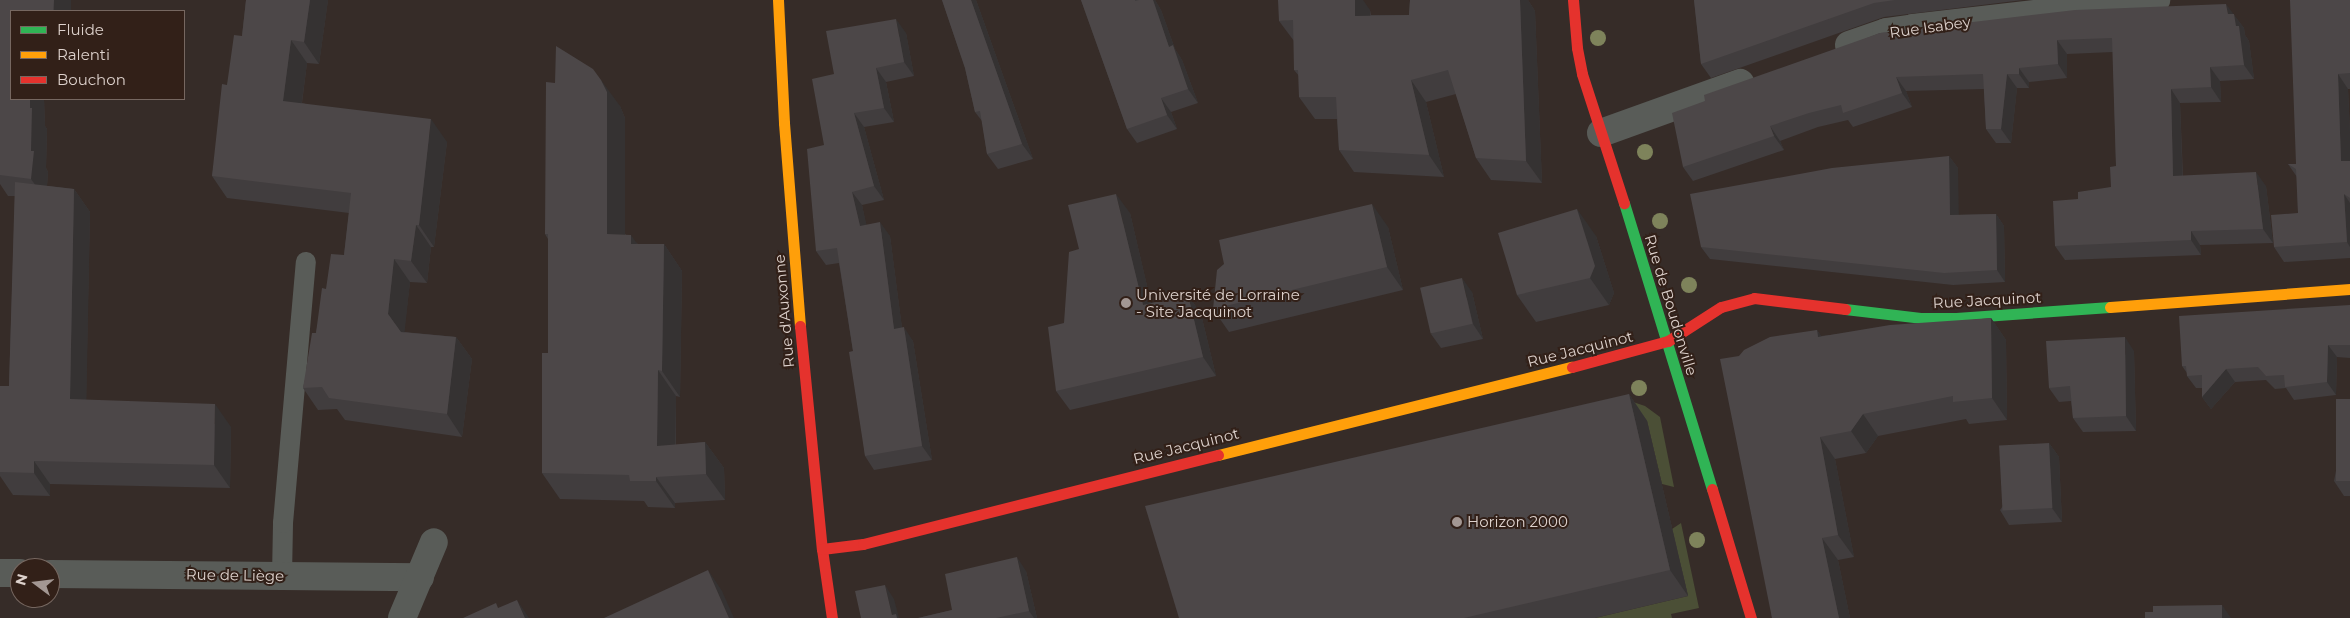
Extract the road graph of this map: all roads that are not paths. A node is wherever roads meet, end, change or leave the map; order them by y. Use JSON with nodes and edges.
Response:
{"nodes":[{"id":1,"x":778,"y":0,"type":"edge"},
{"id":2,"x":1573,"y":0,"type":"edge"},
{"id":3,"x":2156,"y":0,"type":"edge"},
{"id":4,"x":1821,"y":55,"type":"edge"},
{"id":5,"x":1765,"y":74,"type":"edge"},
{"id":6,"x":1600,"y":133,"type":"junction"},
{"id":7,"x":306,"y":262,"type":"dead end"},
{"id":8,"x":2350,"y":289,"type":"edge"},
{"id":9,"x":1668,"y":341,"type":"junction"},
{"id":10,"x":434,"y":542,"type":"dead end"},
{"id":11,"x":822,"y":549,"type":"junction"},
{"id":12,"x":60,"y":574,"type":"edge"},
{"id":13,"x":282,"y":576,"type":"junction"},
{"id":14,"x":420,"y":577,"type":"junction"},
{"id":15,"x":402,"y":618,"type":"edge"},
{"id":16,"x":832,"y":618,"type":"edge"},
{"id":17,"x":1751,"y":618,"type":"edge"}],
"edges":[{"from":1,"to":11,"type":"street","name":"Rue d'Auxonne"},
{"from":2,"to":6,"type":"street","name":"Rue de Boudonville"},
{"from":3,"to":4,"type":"street","name":"Rue Isabey"},
{"from":5,"to":6,"type":"street"},
{"from":6,"to":9,"type":"street","name":"Rue de Boudonville"},
{"from":7,"to":13,"type":"lane"},
{"from":8,"to":9,"type":"street","name":"Rue Jacquinot"},
{"from":9,"to":11,"type":"street","name":"Rue Jacquinot"},
{"from":9,"to":17,"type":"street","name":"Rue de Boudonville"},
{"from":10,"to":14,"type":"street"},
{"from":11,"to":16,"type":"street","name":"Rue d'Auxonne"},
{"from":12,"to":13,"type":"street","name":"Rue de Liège"},
{"from":13,"to":14,"type":"street","name":"Rue de Liège"},
{"from":14,"to":15,"type":"street"}]}
